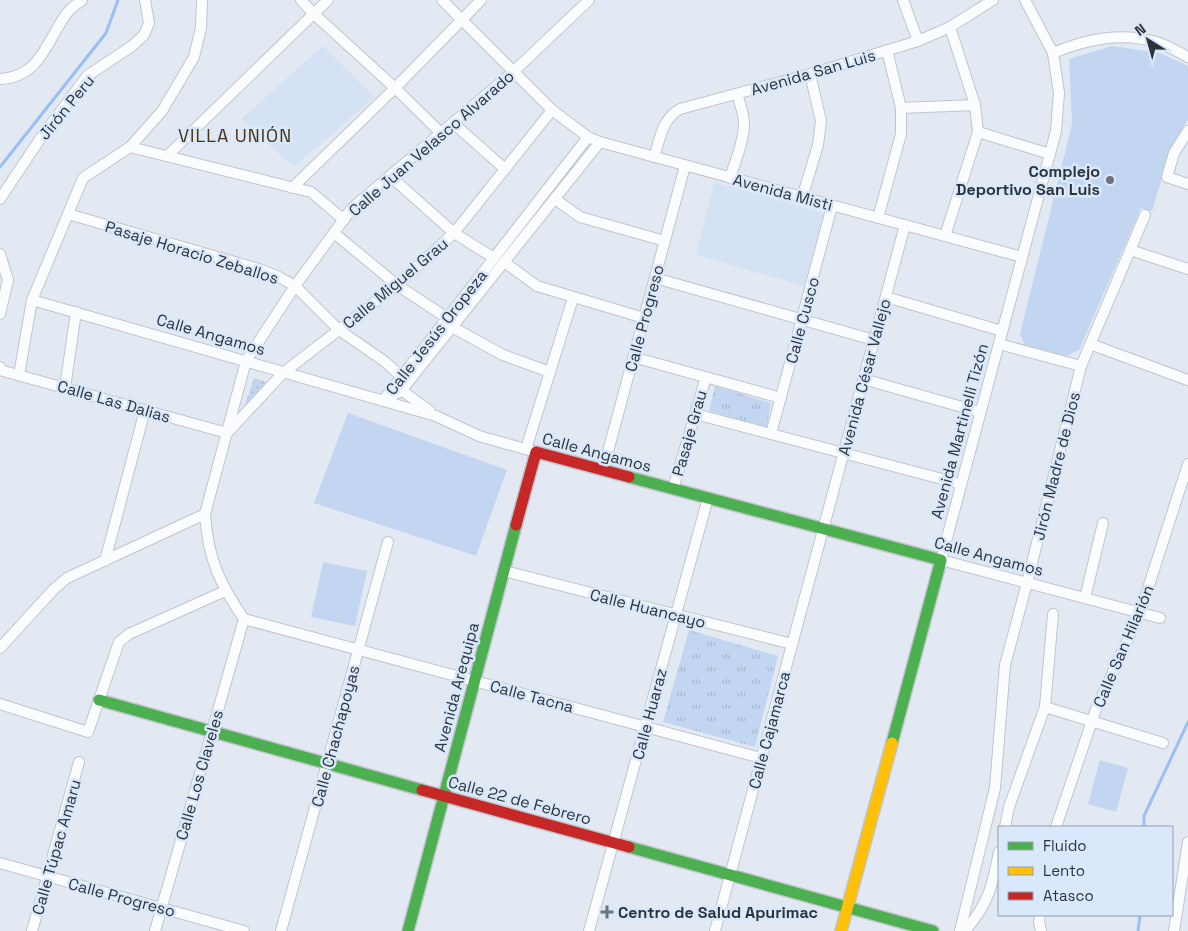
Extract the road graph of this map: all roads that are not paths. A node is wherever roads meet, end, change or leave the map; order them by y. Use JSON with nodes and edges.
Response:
{"nodes":[{"id":1,"x":82,"y":0,"type":"edge"},
{"id":2,"x":146,"y":0,"type":"edge"},
{"id":3,"x":202,"y":0,"type":"edge"},
{"id":4,"x":301,"y":0,"type":"edge"},
{"id":5,"x":328,"y":0,"type":"edge"},
{"id":6,"x":442,"y":0,"type":"edge"},
{"id":7,"x":481,"y":0,"type":"edge"},
{"id":8,"x":589,"y":0,"type":"edge"},
{"id":9,"x":903,"y":0,"type":"edge"},
{"id":10,"x":993,"y":0,"type":"edge"},
{"id":11,"x":1025,"y":0,"type":"edge"},
{"id":12,"x":314,"y":14,"type":"junction"},
{"id":13,"x":461,"y":20,"type":"junction"},
{"id":14,"x":950,"y":28,"type":"junction"},
{"id":15,"x":918,"y":41,"type":"junction"},
{"id":16,"x":888,"y":50,"type":"junction"},
{"id":17,"x":1053,"y":53,"type":"junction"},
{"id":18,"x":1188,"y":57,"type":"edge"},
{"id":19,"x":513,"y":72,"type":"junction"},
{"id":20,"x":810,"y":74,"type":"junction"},
{"id":21,"x":0,"y":79,"type":"edge"},
{"id":22,"x":395,"y":88,"type":"junction"},
{"id":23,"x":737,"y":94,"type":"junction"},
{"id":24,"x":975,"y":105,"type":"junction"},
{"id":25,"x":901,"y":108,"type":"junction"},
{"id":26,"x":552,"y":110,"type":"junction"},
{"id":27,"x":453,"y":123,"type":"junction"},
{"id":28,"x":1188,"y":131,"type":"edge"},
{"id":29,"x":978,"y":132,"type":"junction"},
{"id":30,"x":441,"y":133,"type":"junction"},
{"id":31,"x":588,"y":137,"type":"junction"},
{"id":32,"x":600,"y":142,"type":"junction"},
{"id":33,"x":130,"y":147,"type":"junction"},
{"id":34,"x":1050,"y":154,"type":"junction"},
{"id":35,"x":167,"y":156,"type":"junction"},
{"id":36,"x":654,"y":157,"type":"junction"},
{"id":37,"x":685,"y":166,"type":"junction"},
{"id":38,"x":505,"y":169,"type":"junction"},
{"id":39,"x":390,"y":176,"type":"junction"},
{"id":40,"x":730,"y":178,"type":"junction"},
{"id":41,"x":1188,"y":184,"type":"edge"},
{"id":42,"x":292,"y":188,"type":"junction"},
{"id":43,"x":802,"y":198,"type":"junction"},
{"id":44,"x":0,"y":199,"type":"edge"},
{"id":45,"x":555,"y":199,"type":"junction"},
{"id":46,"x":832,"y":206,"type":"junction"},
{"id":47,"x":68,"y":214,"type":"junction"},
{"id":48,"x":1145,"y":216,"type":"dead end"},
{"id":49,"x":878,"y":218,"type":"junction"},
{"id":50,"x":344,"y":220,"type":"junction"},
{"id":51,"x":905,"y":225,"type":"junction"},
{"id":52,"x":334,"y":233,"type":"junction"},
{"id":53,"x":454,"y":234,"type":"junction"},
{"id":54,"x":945,"y":236,"type":"junction"},
{"id":55,"x":665,"y":241,"type":"junction"},
{"id":56,"x":1130,"y":250,"type":"junction"},
{"id":57,"x":0,"y":254,"type":"edge"},
{"id":58,"x":1022,"y":257,"type":"junction"},
{"id":59,"x":494,"y":258,"type":"junction"},
{"id":60,"x":504,"y":262,"type":"junction"},
{"id":61,"x":1188,"y":269,"type":"edge"},
{"id":62,"x":655,"y":278,"type":"junction"},
{"id":63,"x":397,"y":285,"type":"junction"},
{"id":64,"x":295,"y":286,"type":"junction"},
{"id":65,"x":886,"y":297,"type":"junction"},
{"id":66,"x":573,"y":298,"type":"junction"},
{"id":67,"x":32,"y":300,"type":"junction"},
{"id":68,"x":76,"y":312,"type":"junction"},
{"id":69,"x":0,"y":314,"type":"edge"},
{"id":70,"x":644,"y":318,"type":"junction"},
{"id":71,"x":802,"y":319,"type":"junction"},
{"id":72,"x":450,"y":322,"type":"junction"},
{"id":73,"x":339,"y":330,"type":"junction"},
{"id":74,"x":1002,"y":331,"type":"junction"},
{"id":75,"x":874,"y":340,"type":"junction"},
{"id":76,"x":999,"y":344,"type":"junction"},
{"id":77,"x":1090,"y":344,"type":"junction"},
{"id":78,"x":633,"y":358,"type":"junction"},
{"id":79,"x":246,"y":361,"type":"junction"},
{"id":80,"x":1081,"y":366,"type":"junction"},
{"id":81,"x":0,"y":368,"type":"edge"},
{"id":82,"x":550,"y":372,"type":"junction"},
{"id":83,"x":283,"y":373,"type":"junction"},
{"id":84,"x":19,"y":375,"type":"junction"},
{"id":85,"x":401,"y":376,"type":"junction"},
{"id":86,"x":706,"y":377,"type":"junction"},
{"id":87,"x":863,"y":380,"type":"junction"},
{"id":88,"x":1188,"y":380,"type":"edge"},
{"id":89,"x":65,"y":388,"type":"junction"},
{"id":90,"x":398,"y":388,"type":"junction"},
{"id":91,"x":781,"y":398,"type":"junction"},
{"id":92,"x":383,"y":401,"type":"junction"},
{"id":93,"x":145,"y":410,"type":"junction"},
{"id":94,"x":980,"y":412,"type":"junction"},
{"id":95,"x":695,"y":414,"type":"junction"},
{"id":96,"x":436,"y":416,"type":"junction"},
{"id":97,"x":227,"y":433,"type":"junction"},
{"id":98,"x":771,"y":434,"type":"junction"},
{"id":99,"x":531,"y":451,"type":"junction"},
{"id":100,"x":844,"y":453,"type":"junction"},
{"id":101,"x":1188,"y":464,"type":"edge"},
{"id":102,"x":603,"y":470,"type":"junction"},
{"id":103,"x":961,"y":484,"type":"junction"},
{"id":104,"x":673,"y":489,"type":"junction"},
{"id":105,"x":708,"y":498,"type":"junction"},
{"id":106,"x":205,"y":514,"type":"junction"},
{"id":107,"x":1103,"y":523,"type":"dead end"},
{"id":108,"x":823,"y":528,"type":"junction"},
{"id":109,"x":388,"y":542,"type":"dead end"},
{"id":110,"x":941,"y":560,"type":"junction"},
{"id":111,"x":105,"y":561,"type":"junction"},
{"id":112,"x":504,"y":571,"type":"junction"},
{"id":113,"x":1027,"y":582,"type":"junction"},
{"id":114,"x":225,"y":591,"type":"junction"},
{"id":115,"x":1085,"y":598,"type":"junction"},
{"id":116,"x":1140,"y":613,"type":"junction"},
{"id":117,"x":1053,"y":614,"type":"dead end"},
{"id":118,"x":676,"y":615,"type":"junction"},
{"id":119,"x":1160,"y":618,"type":"dead end"},
{"id":120,"x":244,"y":619,"type":"junction"},
{"id":121,"x":792,"y":644,"type":"junction"},
{"id":122,"x":0,"y":648,"type":"edge"},
{"id":123,"x":359,"y":650,"type":"junction"},
{"id":124,"x":475,"y":681,"type":"junction"},
{"id":125,"x":99,"y":700,"type":"junction"},
{"id":126,"x":0,"y":704,"type":"edge"},
{"id":127,"x":1045,"y":708,"type":"junction"},
{"id":128,"x":1091,"y":722,"type":"junction"},
{"id":129,"x":645,"y":727,"type":"junction"},
{"id":130,"x":212,"y":731,"type":"junction"},
{"id":131,"x":1163,"y":744,"type":"dead end"},
{"id":132,"x":761,"y":758,"type":"junction"},
{"id":133,"x":79,"y":762,"type":"dead end"},
{"id":134,"x":327,"y":763,"type":"junction"},
{"id":135,"x":444,"y":796,"type":"junction"},
{"id":136,"x":1005,"y":826,"type":"edge"},
{"id":137,"x":1056,"y":826,"type":"edge"},
{"id":138,"x":613,"y":842,"type":"junction"},
{"id":139,"x":1188,"y":842,"type":"edge"},
{"id":140,"x":998,"y":857,"type":"edge"},
{"id":141,"x":0,"y":863,"type":"edge"},
{"id":142,"x":730,"y":875,"type":"junction"},
{"id":143,"x":47,"y":876,"type":"junction"},
{"id":144,"x":847,"y":907,"type":"junction"},
{"id":145,"x":161,"y":908,"type":"junction"},
{"id":146,"x":1040,"y":916,"type":"edge"},
{"id":147,"x":32,"y":931,"type":"edge"},
{"id":148,"x":155,"y":931,"type":"edge"},
{"id":149,"x":244,"y":931,"type":"edge"},
{"id":150,"x":281,"y":931,"type":"edge"},
{"id":151,"x":408,"y":931,"type":"edge"},
{"id":152,"x":589,"y":931,"type":"edge"},
{"id":153,"x":714,"y":931,"type":"edge"},
{"id":154,"x":841,"y":931,"type":"edge"},
{"id":155,"x":933,"y":931,"type":"edge"},
{"id":156,"x":960,"y":931,"type":"edge"},
{"id":157,"x":965,"y":931,"type":"edge"},
{"id":158,"x":1042,"y":931,"type":"edge"},
{"id":159,"x":1174,"y":931,"type":"edge"}],
"edges":[{"from":1,"to":21,"type":"street"},
{"from":2,"to":44,"type":"street","name":"Jirón Peru"},
{"from":3,"to":33,"type":"street"},
{"from":4,"to":12,"type":"street"},
{"from":5,"to":12,"type":"street"},
{"from":6,"to":13,"type":"street","name":"Avenida Misti"},
{"from":7,"to":13,"type":"street"},
{"from":8,"to":19,"type":"street","name":"Calle Juan Velasco Alvarado"},
{"from":9,"to":15,"type":"street"},
{"from":10,"to":14,"type":"street","name":"Avenida San Luis"},
{"from":11,"to":17,"type":"street","name":"Avenida Martinelli Tizón"},
{"from":12,"to":22,"type":"street"},
{"from":12,"to":35,"type":"street"},
{"from":13,"to":19,"type":"street","name":"Avenida Misti"},
{"from":13,"to":22,"type":"street"},
{"from":14,"to":15,"type":"street","name":"Avenida San Luis"},
{"from":14,"to":24,"type":"street"},
{"from":15,"to":16,"type":"street","name":"Avenida San Luis"},
{"from":16,"to":20,"type":"street","name":"Avenida San Luis"},
{"from":16,"to":25,"type":"street"},
{"from":17,"to":18,"type":"street"},
{"from":17,"to":34,"type":"street","name":"Avenida Martinelli Tizón"},
{"from":19,"to":26,"type":"street","name":"Avenida Misti"},
{"from":19,"to":27,"type":"street","name":"Calle Juan Velasco Alvarado"},
{"from":20,"to":23,"type":"street","name":"Avenida San Luis"},
{"from":20,"to":43,"type":"street"},
{"from":22,"to":30,"type":"street"},
{"from":22,"to":42,"type":"street"},
{"from":23,"to":36,"type":"street","name":"Avenida San Luis"},
{"from":23,"to":40,"type":"street"},
{"from":24,"to":25,"type":"street"},
{"from":24,"to":29,"type":"street"},
{"from":25,"to":49,"type":"street"},
{"from":26,"to":31,"type":"street","name":"Avenida Misti"},
{"from":26,"to":38,"type":"street","name":"Calle Miguel Grau"},
{"from":27,"to":30,"type":"street","name":"Calle Juan Velasco Alvarado"},
{"from":27,"to":38,"type":"street"},
{"from":28,"to":41,"type":"street"},
{"from":29,"to":34,"type":"street"},
{"from":29,"to":54,"type":"street"},
{"from":30,"to":39,"type":"street","name":"Calle Juan Velasco Alvarado"},
{"from":31,"to":32,"type":"street","name":"Avenida Misti"},
{"from":31,"to":59,"type":"street","name":"Calle Jesús Oropeza"},
{"from":32,"to":36,"type":"street","name":"Avenida Misti"},
{"from":32,"to":45,"type":"street","name":"Calle Jesús Oropeza"},
{"from":33,"to":35,"type":"street"},
{"from":33,"to":47,"type":"street"},
{"from":34,"to":58,"type":"street","name":"Avenida Martinelli Tizón"},
{"from":35,"to":42,"type":"street"},
{"from":36,"to":37,"type":"street","name":"Avenida Misti"},
{"from":37,"to":40,"type":"street","name":"Avenida Misti"},
{"from":37,"to":55,"type":"street","name":"Calle Progreso"},
{"from":38,"to":53,"type":"street","name":"Calle Miguel Grau"},
{"from":39,"to":50,"type":"street","name":"Calle Juan Velasco Alvarado"},
{"from":39,"to":53,"type":"street"},
{"from":40,"to":43,"type":"street","name":"Avenida Misti"},
{"from":42,"to":50,"type":"street"},
{"from":43,"to":46,"type":"street","name":"Avenida Misti"},
{"from":45,"to":55,"type":"street"},
{"from":45,"to":60,"type":"street","name":"Calle Jesús Oropeza"},
{"from":46,"to":49,"type":"street","name":"Avenida Misti"},
{"from":46,"to":71,"type":"street","name":"Calle Cusco"},
{"from":47,"to":64,"type":"street","name":"Pasaje Horacio Zeballos"},
{"from":47,"to":67,"type":"street"},
{"from":48,"to":56,"type":"street","name":"Jirón Madre de Dios"},
{"from":49,"to":51,"type":"street","name":"Avenida Misti"},
{"from":50,"to":52,"type":"street","name":"Calle Juan Velasco Alvarado"},
{"from":51,"to":54,"type":"street","name":"Avenida Misti"},
{"from":51,"to":65,"type":"street","name":"Avenida César Vallejo"},
{"from":52,"to":63,"type":"street"},
{"from":52,"to":64,"type":"street","name":"Calle Juan Velasco Alvarado"},
{"from":53,"to":59,"type":"street"},
{"from":53,"to":63,"type":"street","name":"Calle Miguel Grau"},
{"from":54,"to":58,"type":"street","name":"Avenida Misti"},
{"from":55,"to":62,"type":"street","name":"Calle Progreso"},
{"from":56,"to":61,"type":"street"},
{"from":56,"to":77,"type":"street","name":"Jirón Madre de Dios"},
{"from":57,"to":69,"type":"street"},
{"from":58,"to":74,"type":"street","name":"Avenida Martinelli Tizón"},
{"from":59,"to":72,"type":"street","name":"Calle Jesús Oropeza"},
{"from":60,"to":66,"type":"street"},
{"from":60,"to":72,"type":"street","name":"Calle Jesús Oropeza"},
{"from":62,"to":70,"type":"street","name":"Calle Progreso"},
{"from":62,"to":71,"type":"street"},
{"from":63,"to":72,"type":"street"},
{"from":63,"to":73,"type":"street","name":"Calle Miguel Grau"},
{"from":64,"to":73,"type":"street","name":"Pasaje Horacio Zeballos"},
{"from":64,"to":79,"type":"street","name":"Calle Juan Velasco Alvarado"},
{"from":65,"to":74,"type":"street"},
{"from":65,"to":75,"type":"street","name":"Avenida César Vallejo"},
{"from":66,"to":70,"type":"street"},
{"from":66,"to":82,"type":"street"},
{"from":67,"to":68,"type":"street","name":"Calle Angamos"},
{"from":67,"to":84,"type":"street"},
{"from":68,"to":79,"type":"street","name":"Calle Angamos"},
{"from":68,"to":89,"type":"street"},
{"from":70,"to":78,"type":"street","name":"Calle Progreso"},
{"from":71,"to":75,"type":"street"},
{"from":71,"to":91,"type":"street","name":"Calle Cusco"},
{"from":72,"to":82,"type":"street"},
{"from":72,"to":85,"type":"street","name":"Calle Jesús Oropeza"},
{"from":72,"to":90,"type":"street","name":"Calle Jesús Oropeza"},
{"from":73,"to":83,"type":"street","name":"Calle Miguel Grau"},
{"from":73,"to":85,"type":"street","name":"Pasaje Horacio Zeballos"},
{"from":74,"to":76,"type":"street","name":"Avenida Martinelli Tizón"},
{"from":75,"to":87,"type":"street","name":"Avenida César Vallejo"},
{"from":76,"to":80,"type":"street"},
{"from":76,"to":94,"type":"street","name":"Avenida Martinelli Tizón"},
{"from":77,"to":80,"type":"street","name":"Jirón Madre de Dios"},
{"from":77,"to":88,"type":"street"},
{"from":78,"to":86,"type":"street"},
{"from":78,"to":102,"type":"street","name":"Calle Progreso"},
{"from":79,"to":83,"type":"street","name":"Calle Angamos"},
{"from":79,"to":97,"type":"street","name":"Calle Juan Velasco Alvarado"},
{"from":80,"to":113,"type":"street","name":"Jirón Madre de Dios"},
{"from":81,"to":84,"type":"street","name":"Calle Las Dalias"},
{"from":82,"to":99,"type":"street"},
{"from":83,"to":92,"type":"street","name":"Calle Angamos"},
{"from":83,"to":97,"type":"street"},
{"from":84,"to":89,"type":"street","name":"Calle Las Dalias"},
{"from":85,"to":90,"type":"street","name":"Calle Jesús Oropeza"},
{"from":86,"to":91,"type":"street"},
{"from":86,"to":95,"type":"street","name":"Pasaje Grau"},
{"from":87,"to":94,"type":"street"},
{"from":87,"to":100,"type":"street","name":"Avenida César Vallejo"},
{"from":89,"to":93,"type":"street","name":"Calle Las Dalias"},
{"from":90,"to":92,"type":"street","name":"Calle Jesús Oropeza"},
{"from":90,"to":96,"type":"street"},
{"from":91,"to":98,"type":"street","name":"Calle Cusco"},
{"from":92,"to":96,"type":"street","name":"Calle Angamos"},
{"from":93,"to":97,"type":"street","name":"Calle Las Dalias"},
{"from":93,"to":111,"type":"street"},
{"from":94,"to":103,"type":"street","name":"Avenida Martinelli Tizón"},
{"from":95,"to":98,"type":"street"},
{"from":95,"to":104,"type":"street","name":"Pasaje Grau"},
{"from":96,"to":99,"type":"street","name":"Calle Angamos"},
{"from":97,"to":106,"type":"street"},
{"from":98,"to":100,"type":"street"},
{"from":99,"to":102,"type":"street","name":"Calle Angamos"},
{"from":99,"to":112,"type":"street","name":"Avenida Arequipa"},
{"from":100,"to":103,"type":"street"},
{"from":100,"to":108,"type":"street","name":"Avenida César Vallejo"},
{"from":101,"to":116,"type":"street","name":"Calle San Hilarión"},
{"from":102,"to":104,"type":"street","name":"Calle Angamos"},
{"from":103,"to":110,"type":"street","name":"Avenida Martinelli Tizón"},
{"from":104,"to":105,"type":"street","name":"Calle Angamos"},
{"from":105,"to":108,"type":"street","name":"Calle Angamos"},
{"from":105,"to":118,"type":"street","name":"Calle Huaraz"},
{"from":106,"to":111,"type":"street"},
{"from":106,"to":114,"type":"street"},
{"from":107,"to":115,"type":"street"},
{"from":108,"to":110,"type":"street","name":"Calle Angamos"},
{"from":108,"to":121,"type":"street","name":"Calle Cajamarca"},
{"from":109,"to":123,"type":"street","name":"Calle Chachapoyas"},
{"from":110,"to":113,"type":"street","name":"Calle Angamos"},
{"from":110,"to":144,"type":"street","name":"Avenida Martinelli Tizón"},
{"from":111,"to":122,"type":"street"},
{"from":112,"to":118,"type":"street","name":"Calle Huancayo"},
{"from":112,"to":124,"type":"street","name":"Avenida Arequipa"},
{"from":113,"to":115,"type":"street","name":"Calle Angamos"},
{"from":113,"to":156,"type":"street","name":"Jirón Madre de Dios"},
{"from":114,"to":120,"type":"street"},
{"from":114,"to":125,"type":"street"},
{"from":115,"to":116,"type":"street","name":"Calle Angamos"},
{"from":116,"to":119,"type":"street","name":"Calle Angamos"},
{"from":116,"to":128,"type":"street","name":"Calle San Hilarión"},
{"from":117,"to":127,"type":"street"},
{"from":118,"to":121,"type":"street","name":"Calle Huancayo"},
{"from":118,"to":129,"type":"street","name":"Calle Huaraz"},
{"from":120,"to":123,"type":"street","name":"Calle Tacna"},
{"from":120,"to":130,"type":"street","name":"Calle Los Claveles"},
{"from":121,"to":132,"type":"street","name":"Calle Cajamarca"},
{"from":123,"to":124,"type":"street","name":"Calle Tacna"},
{"from":123,"to":134,"type":"street","name":"Calle Chachapoyas"},
{"from":124,"to":129,"type":"street","name":"Calle Tacna"},
{"from":124,"to":135,"type":"street","name":"Avenida Arequipa"},
{"from":125,"to":126,"type":"street"},
{"from":125,"to":130,"type":"street","name":"Calle 22 de Febrero"},
{"from":127,"to":128,"type":"street"},
{"from":127,"to":136,"type":"street"},
{"from":128,"to":131,"type":"street"},
{"from":128,"to":137,"type":"street","name":"Calle San Hilarión"},
{"from":129,"to":132,"type":"street","name":"Calle Tacna"},
{"from":129,"to":138,"type":"street","name":"Calle Huaraz"},
{"from":130,"to":134,"type":"street","name":"Calle 22 de Febrero"},
{"from":130,"to":145,"type":"street","name":"Calle Los Claveles"},
{"from":132,"to":142,"type":"street","name":"Calle Cajamarca"},
{"from":133,"to":143,"type":"street","name":"Calle Túpac Amaru"},
{"from":134,"to":135,"type":"street","name":"Calle 22 de Febrero"},
{"from":134,"to":150,"type":"street","name":"Calle Chachapoyas"},
{"from":135,"to":138,"type":"street","name":"Calle 22 de Febrero"},
{"from":135,"to":151,"type":"street","name":"Avenida Arequipa"},
{"from":138,"to":142,"type":"street","name":"Calle 22 de Febrero"},
{"from":138,"to":152,"type":"street","name":"Calle Huaraz"},
{"from":139,"to":159,"type":"street"},
{"from":140,"to":157,"type":"street"},
{"from":141,"to":143,"type":"street","name":"Calle Progreso"},
{"from":142,"to":144,"type":"street","name":"Calle 22 de Febrero"},
{"from":142,"to":153,"type":"street","name":"Calle Cajamarca"},
{"from":143,"to":145,"type":"street","name":"Calle Progreso"},
{"from":143,"to":147,"type":"street","name":"Calle Túpac Amaru"},
{"from":144,"to":154,"type":"street","name":"Avenida Martinelli Tizón"},
{"from":144,"to":155,"type":"street","name":"Calle 22 de Febrero"},
{"from":145,"to":148,"type":"street","name":"Calle Los Claveles"},
{"from":145,"to":149,"type":"street","name":"Calle Progreso"},
{"from":146,"to":158,"type":"street"}]}
